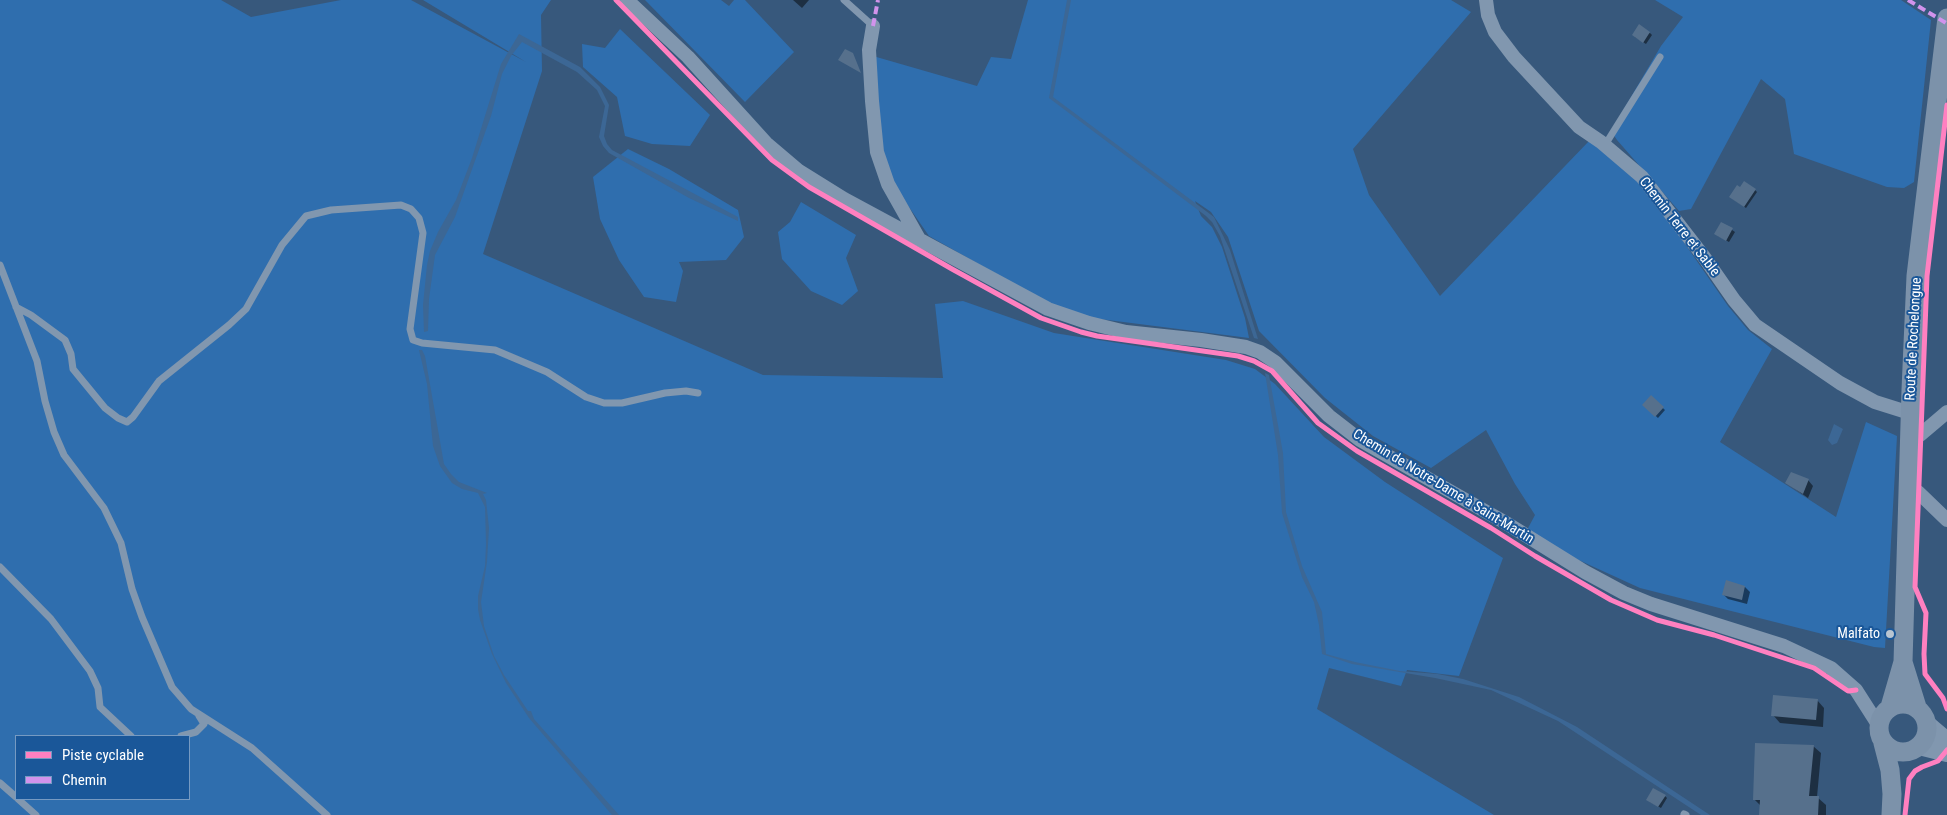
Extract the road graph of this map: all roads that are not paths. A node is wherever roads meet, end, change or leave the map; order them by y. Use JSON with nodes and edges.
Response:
{"nodes":[{"id":1,"x":627,"y":0,"type":"edge"},
{"id":2,"x":844,"y":0,"type":"edge"},
{"id":3,"x":1486,"y":0,"type":"edge"},
{"id":4,"x":1947,"y":18,"type":"edge"},
{"id":5,"x":873,"y":26,"type":"joint"},
{"id":6,"x":1660,"y":57,"type":"dead end"},
{"id":7,"x":1605,"y":145,"type":"junction"},
{"id":8,"x":919,"y":240,"type":"junction"},
{"id":9,"x":0,"y":265,"type":"edge"},
{"id":10,"x":16,"y":308,"type":"junction"},
{"id":11,"x":698,"y":393,"type":"dead end"},
{"id":12,"x":1947,"y":412,"type":"edge"},
{"id":13,"x":1910,"y":413,"type":"junction"},
{"id":14,"x":1910,"y":435,"type":"junction"},
{"id":15,"x":1907,"y":492,"type":"junction"},
{"id":16,"x":1947,"y":520,"type":"edge"},
{"id":17,"x":0,"y":567,"type":"edge"},
{"id":18,"x":1903,"y":662,"type":"junction"},
{"id":19,"x":1856,"y":690,"type":"junction"},
{"id":20,"x":1917,"y":707,"type":"junction"},
{"id":21,"x":1889,"y":708,"type":"junction"},
{"id":22,"x":197,"y":713,"type":"junction"},
{"id":23,"x":1927,"y":724,"type":"junction"},
{"id":24,"x":130,"y":735,"type":"edge"},
{"id":25,"x":185,"y":735,"type":"edge"},
{"id":26,"x":1881,"y":735,"type":"junction"},
{"id":27,"x":1947,"y":741,"type":"edge"},
{"id":28,"x":1915,"y":749,"type":"junction"},
{"id":29,"x":1947,"y":752,"type":"edge"},
{"id":30,"x":0,"y":783,"type":"edge"},
{"id":31,"x":1892,"y":794,"type":"junction"},
{"id":32,"x":15,"y":796,"type":"edge"},
{"id":33,"x":19,"y":800,"type":"edge"},
{"id":34,"x":36,"y":815,"type":"edge"},
{"id":35,"x":327,"y":815,"type":"edge"},
{"id":36,"x":1891,"y":815,"type":"edge"}],
"edges":[{"from":1,"to":8,"type":"street","name":"Chemin de Notre-Dame à Saint-Martin"},
{"from":2,"to":5,"type":"lane"},
{"from":3,"to":7,"type":"street","name":"Chemin Terre et Sable"},
{"from":4,"to":13,"type":"main road","name":"Route de Rochelongue"},
{"from":5,"to":8,"type":"street"},
{"from":6,"to":7,"type":"lane"},
{"from":7,"to":13,"type":"street","name":"Chemin Terre et Sable"},
{"from":8,"to":19,"type":"street","name":"Chemin de Notre-Dame à Saint-Martin"},
{"from":9,"to":10,"type":"lane"},
{"from":10,"to":11,"type":"lane"},
{"from":10,"to":22,"type":"lane"},
{"from":12,"to":14,"type":"street"},
{"from":13,"to":14,"type":"main road","name":"Route de Rochelongue"},
{"from":14,"to":15,"type":"main road","name":"Route de Rochelongue"},
{"from":15,"to":16,"type":"street"},
{"from":15,"to":18,"type":"main road","name":"Route de Rochelongue"},
{"from":17,"to":24,"type":"lane"},
{"from":18,"to":20,"type":"main road","name":"Route de Rochelongue"},
{"from":18,"to":21,"type":"main road","name":"Route de Rochelongue"},
{"from":19,"to":21,"type":"street","name":"Chemin de Notre-Dame à Saint-Martin"},
{"from":19,"to":26,"type":"street","name":"Chemin de Notre-Dame à Saint-Martin"},
{"from":20,"to":21,"type":"main road"},
{"from":20,"to":23,"type":"main road"},
{"from":21,"to":26,"type":"main road"},
{"from":22,"to":25,"type":"lane"},
{"from":22,"to":35,"type":"lane"},
{"from":23,"to":27,"type":"street"},
{"from":23,"to":28,"type":"main road"},
{"from":26,"to":28,"type":"main road"},
{"from":26,"to":31,"type":"main road"},
{"from":28,"to":29,"type":"street"},
{"from":28,"to":31,"type":"main road"},
{"from":30,"to":32,"type":"lane"},
{"from":31,"to":36,"type":"main road"},
{"from":33,"to":34,"type":"lane"}]}
